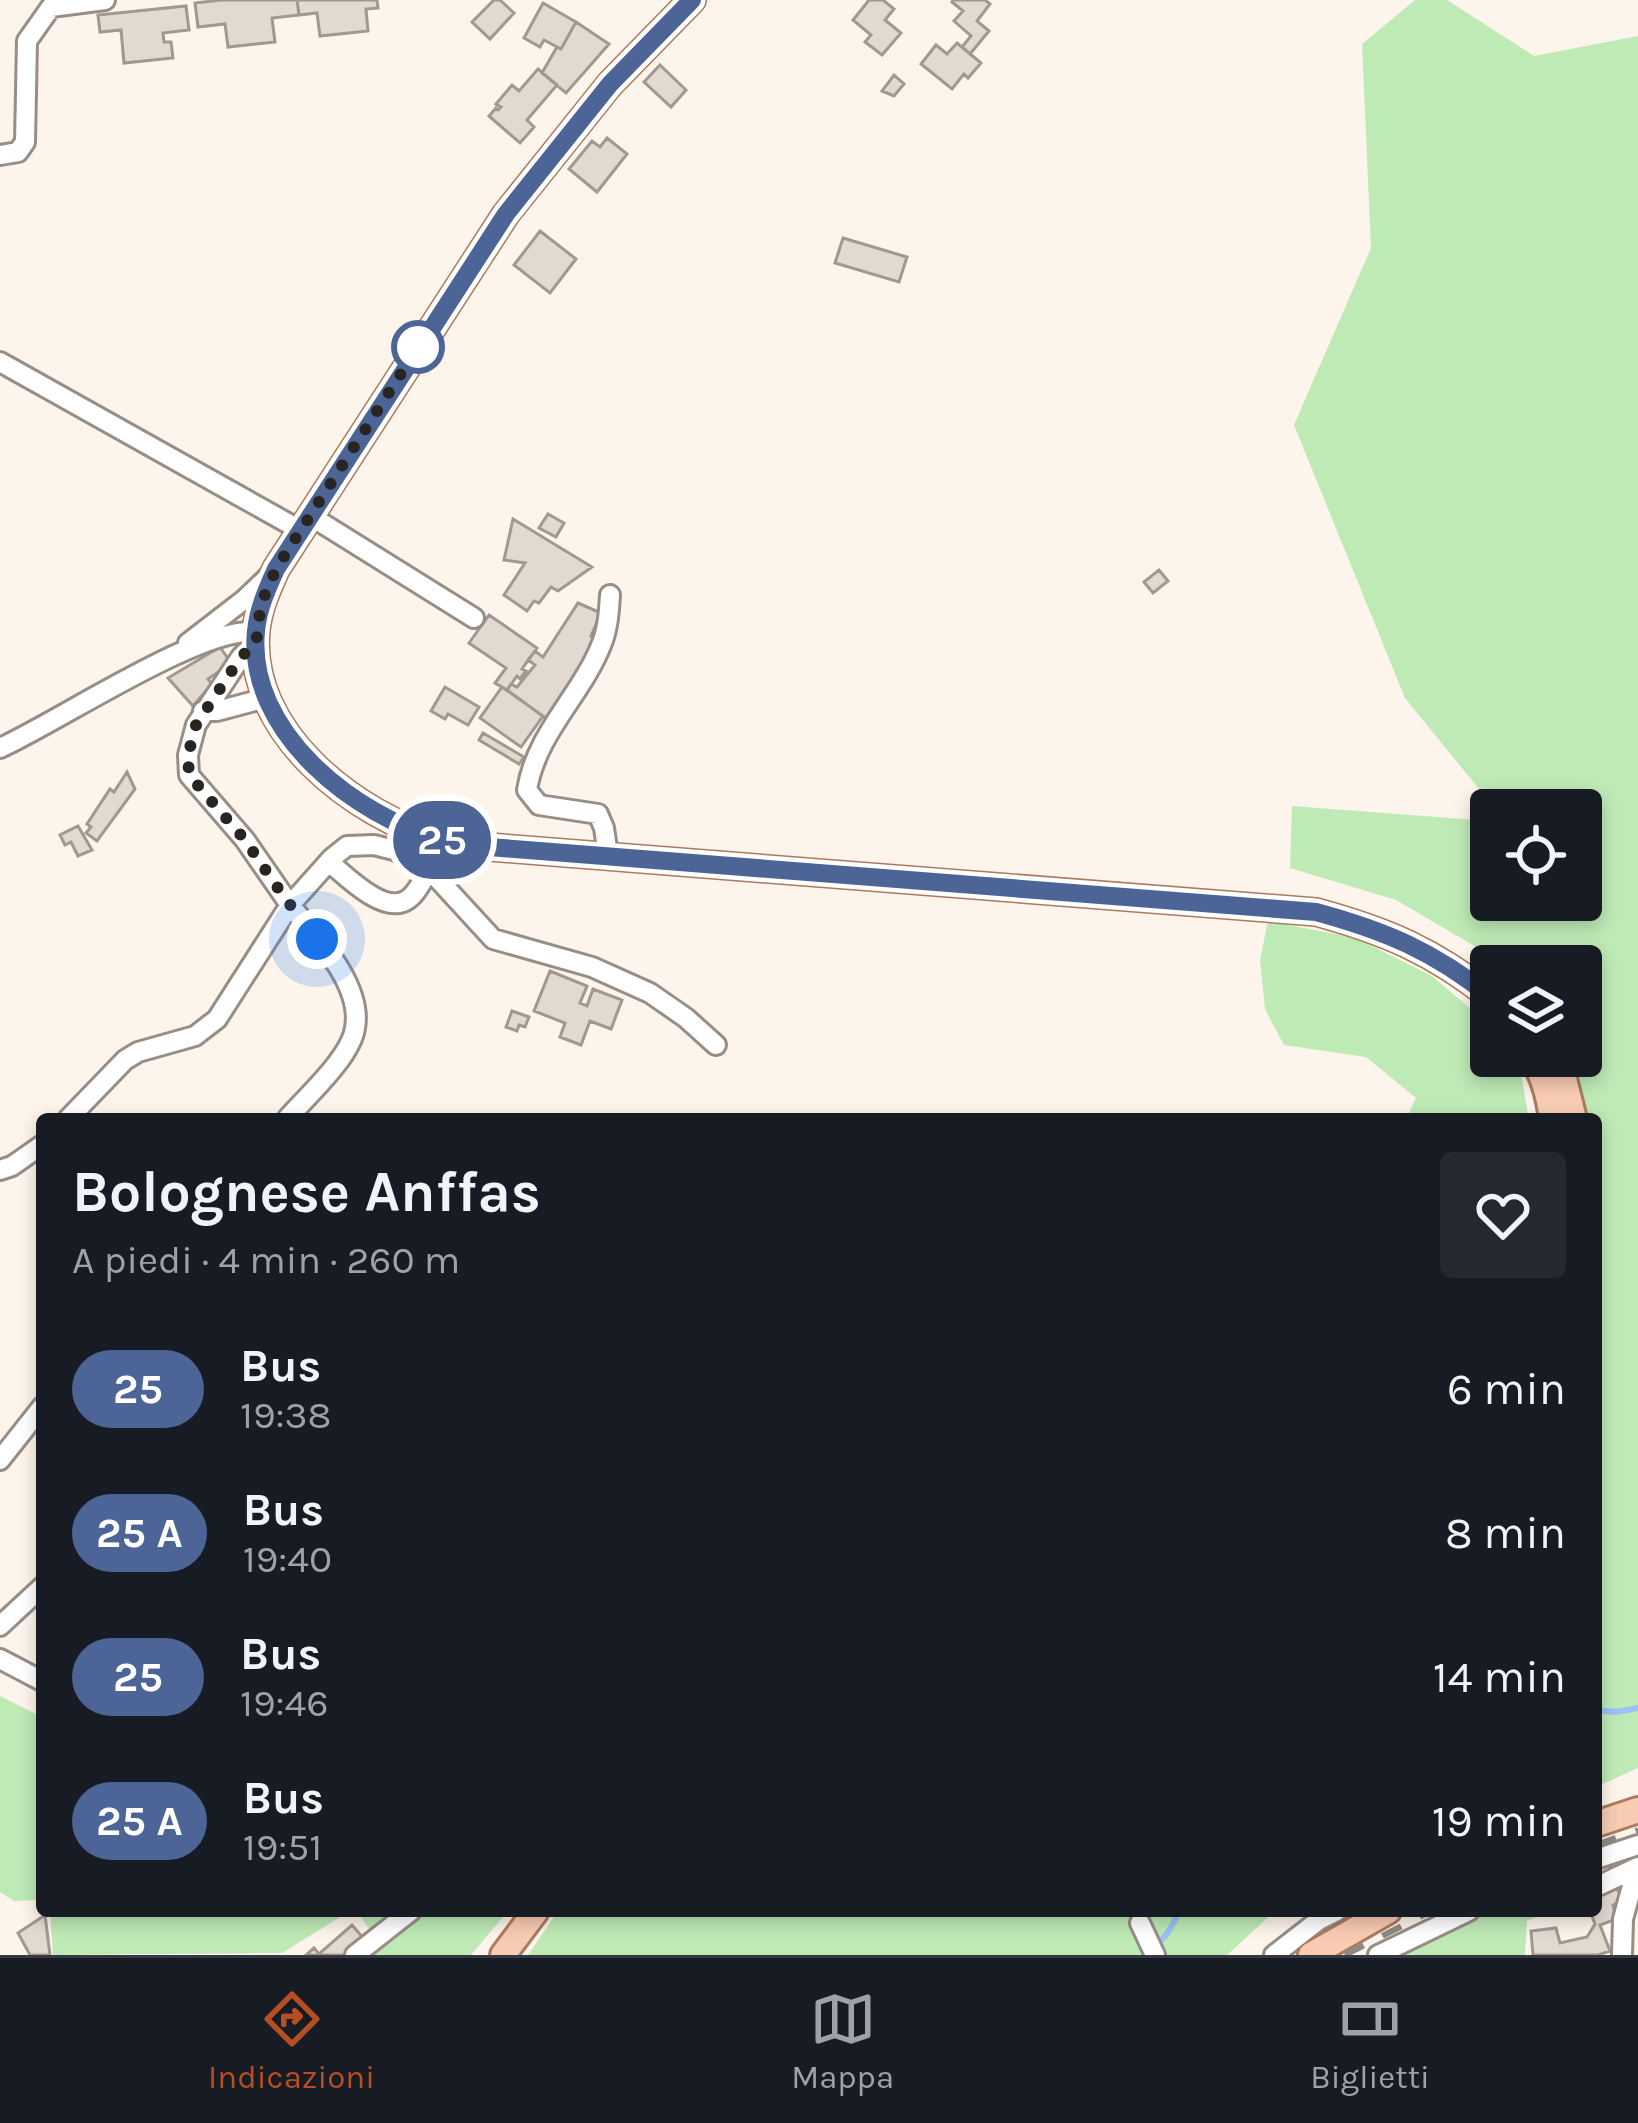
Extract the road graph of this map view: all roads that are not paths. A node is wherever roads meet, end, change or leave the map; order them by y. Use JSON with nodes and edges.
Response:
{"nodes":[{"id":1,"x":105,"y":0,"type":"edge"},
{"id":2,"x":692,"y":0,"type":"edge"},
{"id":3,"x":0,"y":155,"type":"edge"},
{"id":4,"x":0,"y":362,"type":"edge"},
{"id":5,"x":305,"y":522,"type":"junction"},
{"id":6,"x":276,"y":569,"type":"junction"},
{"id":7,"x":610,"y":595,"type":"dead end"},
{"id":8,"x":233,"y":609,"type":"junction"},
{"id":9,"x":474,"y":618,"type":"dead end"},
{"id":10,"x":251,"y":635,"type":"junction"},
{"id":11,"x":165,"y":661,"type":"junction"},
{"id":12,"x":266,"y":698,"type":"junction"},
{"id":13,"x":203,"y":711,"type":"junction"},
{"id":14,"x":0,"y":748,"type":"edge"},
{"id":15,"x":608,"y":855,"type":"junction"},
{"id":16,"x":329,"y":862,"type":"junction"},
{"id":17,"x":429,"y":870,"type":"junction"},
{"id":18,"x":290,"y":905,"type":"junction"},
{"id":19,"x":1470,"y":981,"type":"edge"},
{"id":20,"x":716,"y":1045,"type":"dead end"},
{"id":21,"x":1542,"y":1077,"type":"edge"},
{"id":22,"x":1564,"y":1077,"type":"edge"},
{"id":23,"x":74,"y":1113,"type":"edge"},
{"id":24,"x":292,"y":1113,"type":"edge"},
{"id":25,"x":1551,"y":1113,"type":"edge"},
{"id":26,"x":1572,"y":1113,"type":"edge"},
{"id":27,"x":36,"y":1149,"type":"edge"},
{"id":28,"x":0,"y":1170,"type":"edge"},
{"id":29,"x":36,"y":1414,"type":"edge"},
{"id":30,"x":0,"y":1460,"type":"edge"},
{"id":31,"x":36,"y":1593,"type":"edge"},
{"id":32,"x":0,"y":1626,"type":"edge"},
{"id":33,"x":0,"y":1659,"type":"edge"},
{"id":34,"x":36,"y":1678,"type":"edge"},
{"id":35,"x":1638,"y":1810,"type":"edge"},
{"id":36,"x":1602,"y":1822,"type":"edge"},
{"id":37,"x":1638,"y":1845,"type":"edge"},
{"id":38,"x":1602,"y":1857,"type":"edge"},
{"id":39,"x":1637,"y":1868,"type":"edge"},
{"id":40,"x":1602,"y":1884,"type":"edge"},
{"id":41,"x":403,"y":1917,"type":"edge"},
{"id":42,"x":532,"y":1917,"type":"edge"},
{"id":43,"x":1325,"y":1917,"type":"edge"},
{"id":44,"x":1378,"y":1917,"type":"edge"},
{"id":45,"x":1456,"y":1917,"type":"edge"},
{"id":46,"x":1140,"y":1923,"type":"dead end"},
{"id":47,"x":355,"y":1955,"type":"edge"},
{"id":48,"x":503,"y":1955,"type":"edge"},
{"id":49,"x":1155,"y":1955,"type":"edge"},
{"id":50,"x":1274,"y":1955,"type":"edge"},
{"id":51,"x":1312,"y":1955,"type":"edge"},
{"id":52,"x":1378,"y":1955,"type":"edge"},
{"id":53,"x":1622,"y":1955,"type":"edge"}],
"edges":[{"from":1,"to":3,"type":"street"},
{"from":2,"to":5,"type":"main road"},
{"from":4,"to":5,"type":"street"},
{"from":5,"to":6,"type":"main road"},
{"from":5,"to":9,"type":"street"},
{"from":6,"to":8,"type":"street"},
{"from":6,"to":10,"type":"main road"},
{"from":7,"to":15,"type":"street"},
{"from":8,"to":10,"type":"street"},
{"from":8,"to":11,"type":"street"},
{"from":10,"to":11,"type":"street"},
{"from":10,"to":12,"type":"main road"},
{"from":10,"to":13,"type":"street"},
{"from":11,"to":14,"type":"street"},
{"from":12,"to":13,"type":"street"},
{"from":12,"to":15,"type":"main road"},
{"from":13,"to":18,"type":"street"},
{"from":15,"to":19,"type":"main road"},
{"from":16,"to":17,"type":"street"},
{"from":16,"to":17,"type":"street"},
{"from":16,"to":18,"type":"street"},
{"from":17,"to":20,"type":"street"},
{"from":18,"to":23,"type":"street"},
{"from":18,"to":24,"type":"street"},
{"from":21,"to":25,"type":"main road"},
{"from":22,"to":26,"type":"main road"},
{"from":27,"to":28,"type":"street"},
{"from":29,"to":30,"type":"street"},
{"from":31,"to":32,"type":"street"},
{"from":33,"to":34,"type":"street"},
{"from":35,"to":36,"type":"main road"},
{"from":37,"to":38,"type":"street"},
{"from":39,"to":40,"type":"street"},
{"from":39,"to":53,"type":"street"},
{"from":41,"to":47,"type":"street"},
{"from":42,"to":48,"type":"main road"},
{"from":43,"to":50,"type":"street"},
{"from":44,"to":51,"type":"main road"},
{"from":45,"to":52,"type":"street"},
{"from":46,"to":49,"type":"street"}]}
